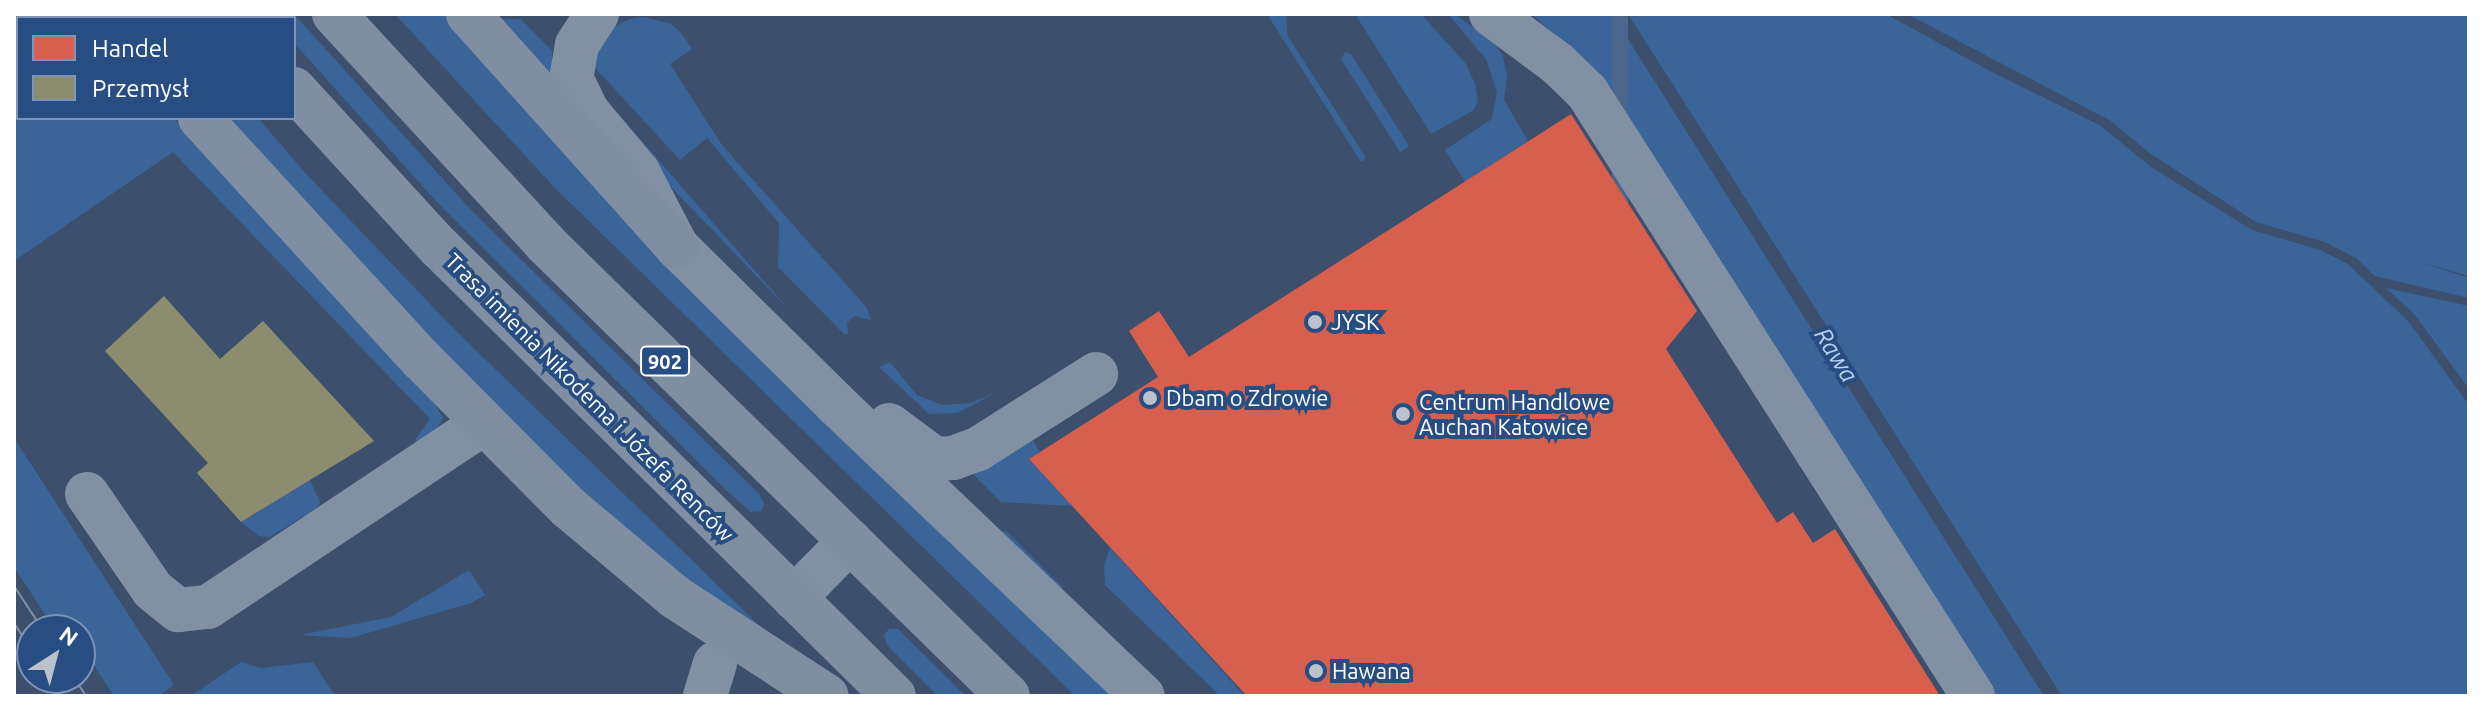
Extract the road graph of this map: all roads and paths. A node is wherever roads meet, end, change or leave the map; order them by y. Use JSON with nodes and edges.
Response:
{"nodes":[{"id":1,"x":334,"y":14,"type":"edge"},
{"id":2,"x":468,"y":14,"type":"edge"},
{"id":3,"x":597,"y":14,"type":"edge"},
{"id":4,"x":1491,"y":14,"type":"edge"},
{"id":5,"x":296,"y":91,"type":"edge"},
{"id":6,"x":202,"y":120,"type":"edge"},
{"id":7,"x":677,"y":247,"type":"junction"},
{"id":8,"x":1096,"y":374,"type":"dead end"},
{"id":9,"x":835,"y":403,"type":"junction"},
{"id":10,"x":482,"y":424,"type":"junction"},
{"id":11,"x":87,"y":494,"type":"dead end"},
{"id":12,"x":850,"y":541,"type":"junction"},
{"id":13,"x":794,"y":598,"type":"junction"},
{"id":14,"x":827,"y":696,"type":"edge"},
{"id":15,"x":894,"y":696,"type":"edge"},
{"id":16,"x":1008,"y":696,"type":"edge"},
{"id":17,"x":1143,"y":696,"type":"edge"},
{"id":18,"x":1973,"y":696,"type":"edge"}],
"edges":[{"from":1,"to":12,"type":"main road","number":"902"},
{"from":2,"to":7,"type":"main road"},
{"from":3,"to":7,"type":"street"},
{"from":4,"to":18,"type":"street"},
{"from":5,"to":13,"type":"main road","name":"Trasa imienia Nikodema i Józefa Renców"},
{"from":6,"to":10,"type":"main road"},
{"from":7,"to":9,"type":"street"},
{"from":8,"to":9,"type":"street"},
{"from":9,"to":17,"type":"street"},
{"from":10,"to":11,"type":"street"},
{"from":10,"to":14,"type":"main road"},
{"from":12,"to":13,"type":"street"},
{"from":12,"to":16,"type":"main road","number":"902"},
{"from":13,"to":15,"type":"main road","name":"Trasa imienia Nikodema i Józefa Renców"}]}
